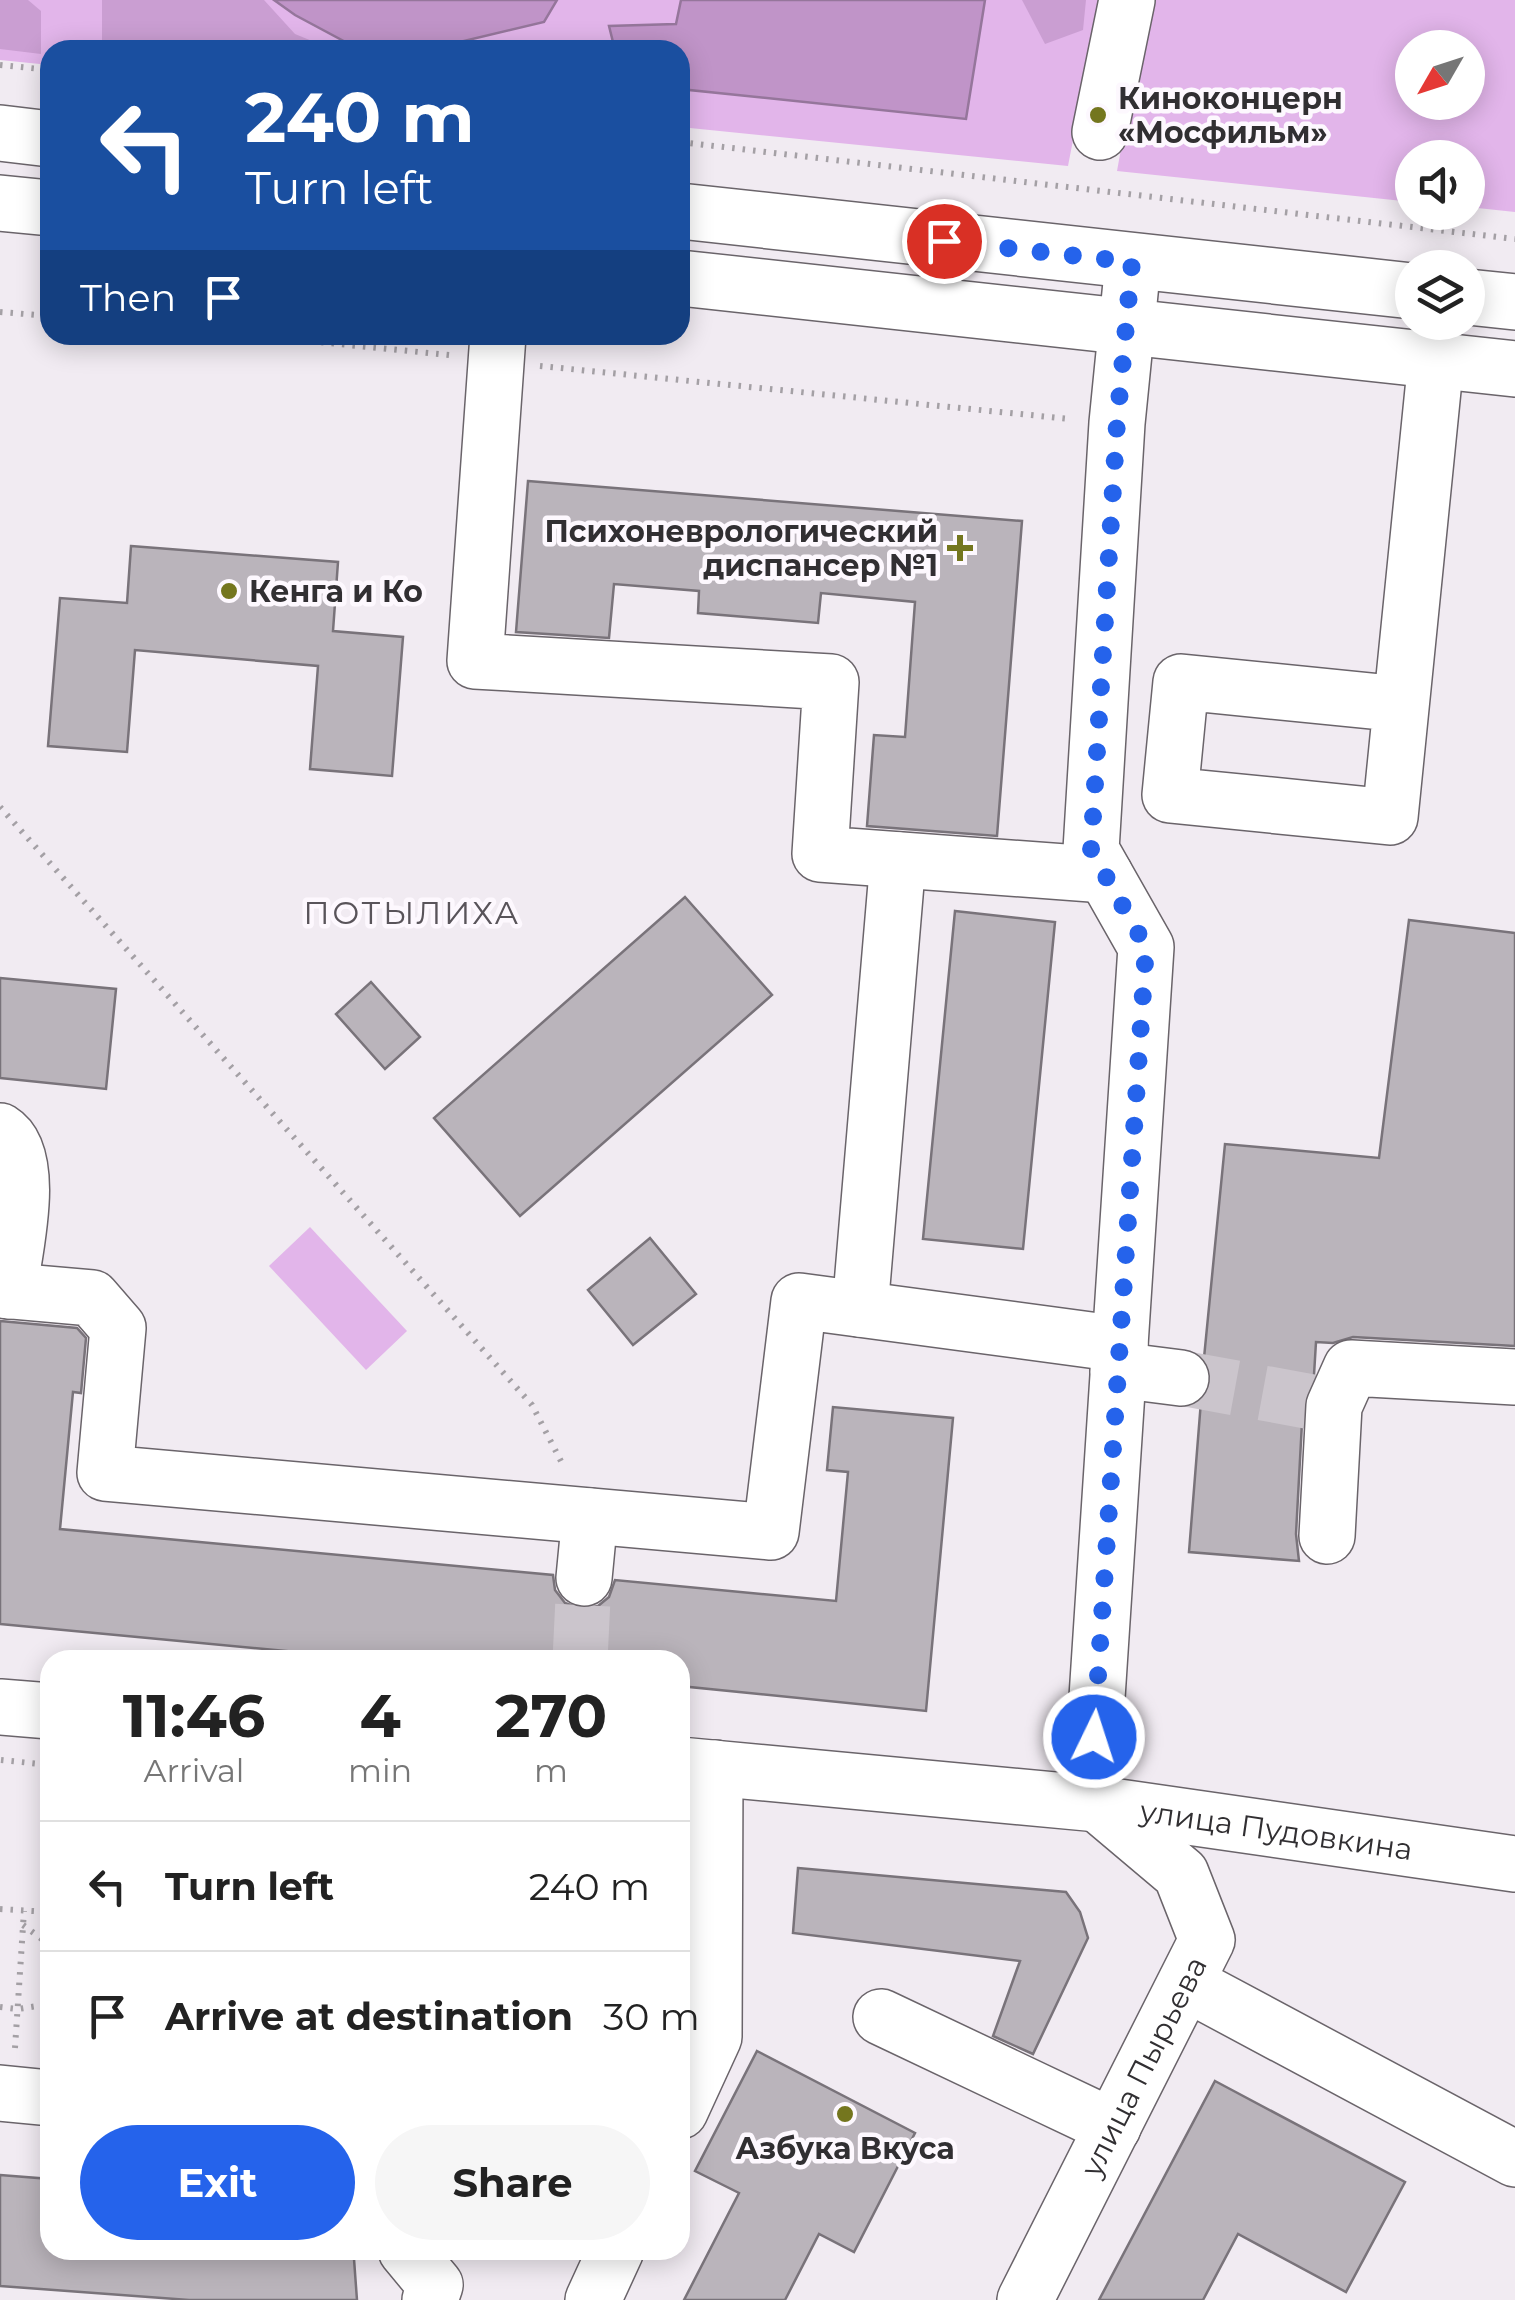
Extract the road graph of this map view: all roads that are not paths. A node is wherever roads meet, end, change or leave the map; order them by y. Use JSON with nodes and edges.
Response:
{"nodes":[{"id":1,"x":1127,"y":0,"type":"edge"},
{"id":2,"x":1100,"y":132,"type":"dead end"},
{"id":3,"x":0,"y":133,"type":"edge"},
{"id":4,"x":40,"y":137,"type":"edge"},
{"id":5,"x":0,"y":203,"type":"edge"},
{"id":6,"x":40,"y":207,"type":"edge"},
{"id":7,"x":690,"y":212,"type":"edge"},
{"id":8,"x":1132,"y":262,"type":"junction"},
{"id":9,"x":690,"y":279,"type":"edge"},
{"id":10,"x":1395,"y":289,"type":"edge"},
{"id":11,"x":1485,"y":299,"type":"edge"},
{"id":12,"x":1515,"y":302,"type":"edge"},
{"id":13,"x":1126,"y":327,"type":"junction"},
{"id":14,"x":496,"y":348,"type":"edge"},
{"id":15,"x":1436,"y":360,"type":"junction"},
{"id":16,"x":1515,"y":369,"type":"edge"},
{"id":17,"x":1402,"y":704,"type":"dead end"},
{"id":18,"x":898,"y":860,"type":"junction"},
{"id":19,"x":1105,"y":875,"type":"junction"},
{"id":20,"x":0,"y":1130,"type":"edge"},
{"id":21,"x":4,"y":1290,"type":"edge"},
{"id":22,"x":860,"y":1310,"type":"junction"},
{"id":23,"x":1119,"y":1357,"type":"junction"},
{"id":24,"x":1181,"y":1378,"type":"tunnel mouth"},
{"id":25,"x":1515,"y":1378,"type":"edge"},
{"id":26,"x":590,"y":1516,"type":"junction"},
{"id":27,"x":1327,"y":1536,"type":"dead end"},
{"id":28,"x":584,"y":1578,"type":"tunnel mouth"},
{"id":29,"x":0,"y":1706,"type":"edge"},
{"id":30,"x":40,"y":1710,"type":"edge"},
{"id":31,"x":697,"y":1767,"type":"edge"},
{"id":32,"x":1098,"y":1804,"type":"junction"},
{"id":33,"x":1515,"y":1864,"type":"edge"},
{"id":34,"x":1186,"y":1983,"type":"junction"},
{"id":35,"x":881,"y":2017,"type":"dead end"},
{"id":36,"x":690,"y":2089,"type":"edge"},
{"id":37,"x":1113,"y":2127,"type":"junction"},
{"id":38,"x":1515,"y":2160,"type":"edge"},
{"id":39,"x":414,"y":2260,"type":"edge"},
{"id":40,"x":611,"y":2260,"type":"edge"},
{"id":41,"x":430,"y":2300,"type":"edge"},
{"id":42,"x":593,"y":2300,"type":"edge"},
{"id":43,"x":1025,"y":2300,"type":"edge"}],
"edges":[{"from":1,"to":2,"type":"street"},
{"from":3,"to":4,"type":"street"},
{"from":5,"to":6,"type":"street"},
{"from":7,"to":8,"type":"street"},
{"from":8,"to":10,"type":"street"},
{"from":8,"to":13,"type":"street"},
{"from":9,"to":13,"type":"street"},
{"from":11,"to":12,"type":"street"},
{"from":13,"to":15,"type":"street"},
{"from":13,"to":19,"type":"street"},
{"from":14,"to":18,"type":"street"},
{"from":15,"to":16,"type":"street"},
{"from":15,"to":17,"type":"street"},
{"from":18,"to":19,"type":"street"},
{"from":18,"to":22,"type":"street"},
{"from":19,"to":23,"type":"street"},
{"from":20,"to":21,"type":"street"},
{"from":21,"to":26,"type":"street"},
{"from":22,"to":23,"type":"street"},
{"from":22,"to":26,"type":"street"},
{"from":23,"to":24,"type":"street"},
{"from":23,"to":32,"type":"street"},
{"from":25,"to":27,"type":"street"},
{"from":26,"to":28,"type":"street"},
{"from":29,"to":30,"type":"street"},
{"from":31,"to":32,"type":"street","name":"улица Пудовкина"},
{"from":31,"to":36,"type":"street"},
{"from":32,"to":33,"type":"street","name":"улица Пудовкина"},
{"from":32,"to":34,"type":"street","name":"улица Пырьева"},
{"from":34,"to":37,"type":"street","name":"улица Пырьева"},
{"from":34,"to":38,"type":"street"},
{"from":35,"to":37,"type":"street"},
{"from":37,"to":43,"type":"street","name":"улица Пырьева"},
{"from":39,"to":41,"type":"street"},
{"from":40,"to":42,"type":"street"}]}
